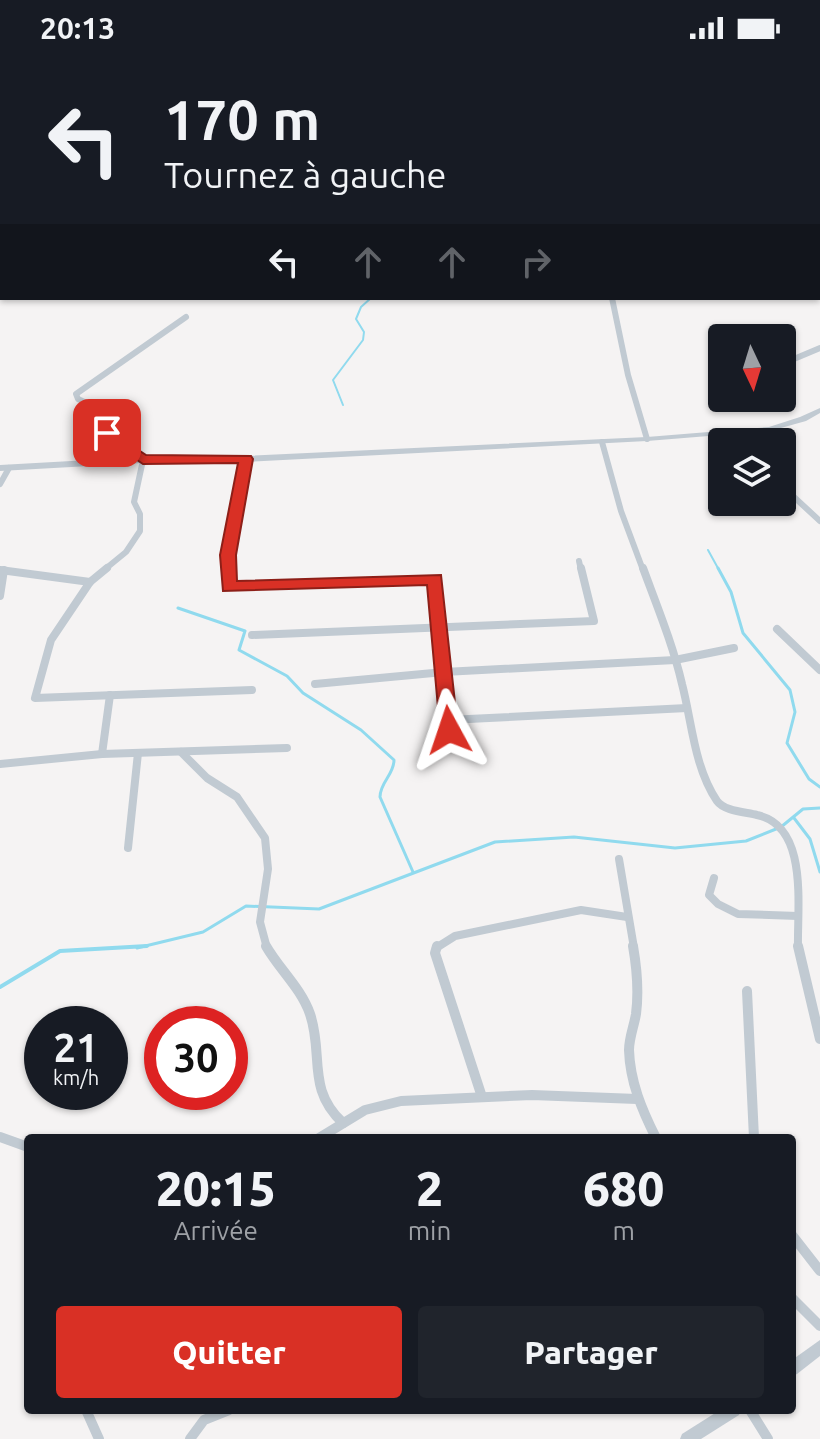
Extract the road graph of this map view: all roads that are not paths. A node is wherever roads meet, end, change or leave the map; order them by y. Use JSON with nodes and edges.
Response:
{"nodes":[{"id":1,"x":612,"y":300,"type":"edge"},
{"id":2,"x":186,"y":317,"type":"dead end"},
{"id":3,"x":820,"y":348,"type":"edge"},
{"id":4,"x":796,"y":358,"type":"edge"},
{"id":5,"x":820,"y":410,"type":"edge"},
{"id":6,"x":773,"y":428,"type":"edge"},
{"id":7,"x":708,"y":433,"type":"edge"},
{"id":8,"x":647,"y":439,"type":"junction"},
{"id":9,"x":602,"y":442,"type":"junction"},
{"id":10,"x":246,"y":459,"type":"junction"},
{"id":11,"x":143,"y":460,"type":"junction"},
{"id":12,"x":4,"y":468,"type":"edge"},
{"id":13,"x":0,"y":484,"type":"edge"},
{"id":14,"x":796,"y":499,"type":"edge"},
{"id":15,"x":820,"y":521,"type":"edge"},
{"id":16,"x":579,"y":561,"type":"dead end"},
{"id":17,"x":2,"y":570,"type":"edge"},
{"id":18,"x":90,"y":582,"type":"junction"},
{"id":19,"x":0,"y":596,"type":"edge"},
{"id":20,"x":440,"y":627,"type":"junction"},
{"id":21,"x":777,"y":629,"type":"dead end"},
{"id":22,"x":252,"y":635,"type":"dead end"},
{"id":23,"x":734,"y":648,"type":"dead end"},
{"id":24,"x":675,"y":660,"type":"junction"},
{"id":25,"x":820,"y":670,"type":"edge"},
{"id":26,"x":444,"y":672,"type":"junction"},
{"id":27,"x":315,"y":684,"type":"dead end"},
{"id":28,"x":252,"y":690,"type":"dead end"},
{"id":29,"x":110,"y":695,"type":"junction"},
{"id":30,"x":687,"y":708,"type":"junction"},
{"id":31,"x":287,"y":748,"type":"dead end"},
{"id":32,"x":181,"y":752,"type":"junction"},
{"id":33,"x":138,"y":753,"type":"junction"},
{"id":34,"x":102,"y":754,"type":"junction"},
{"id":35,"x":0,"y":764,"type":"edge"},
{"id":36,"x":128,"y":848,"type":"dead end"},
{"id":37,"x":619,"y":859,"type":"dead end"},
{"id":38,"x":714,"y":878,"type":"dead end"},
{"id":39,"x":798,"y":916,"type":"junction"},
{"id":40,"x":627,"y":917,"type":"junction"},
{"id":41,"x":747,"y":991,"type":"dead end"},
{"id":42,"x":820,"y":1039,"type":"edge"},
{"id":43,"x":482,"y":1097,"type":"junction"},
{"id":44,"x":637,"y":1099,"type":"junction"},
{"id":45,"x":343,"y":1123,"type":"junction"},
{"id":46,"x":325,"y":1134,"type":"edge"},
{"id":47,"x":654,"y":1134,"type":"edge"},
{"id":48,"x":754,"y":1134,"type":"edge"},
{"id":49,"x":0,"y":1137,"type":"edge"},
{"id":50,"x":24,"y":1147,"type":"edge"},
{"id":51,"x":796,"y":1240,"type":"edge"},
{"id":52,"x":820,"y":1271,"type":"edge"},
{"id":53,"x":796,"y":1302,"type":"edge"},
{"id":54,"x":820,"y":1326,"type":"edge"},
{"id":55,"x":818,"y":1352,"type":"edge"},
{"id":56,"x":796,"y":1366,"type":"edge"},
{"id":57,"x":88,"y":1414,"type":"edge"},
{"id":58,"x":219,"y":1414,"type":"edge"},
{"id":59,"x":729,"y":1414,"type":"edge"},
{"id":60,"x":752,"y":1414,"type":"edge"},
{"id":61,"x":704,"y":1434,"type":"edge"},
{"id":62,"x":99,"y":1439,"type":"edge"},
{"id":63,"x":190,"y":1439,"type":"edge"},
{"id":64,"x":687,"y":1439,"type":"edge"},
{"id":65,"x":768,"y":1439,"type":"edge"}],
"edges":[{"from":1,"to":8,"type":"street"},
{"from":2,"to":11,"type":"street"},
{"from":3,"to":4,"type":"street"},
{"from":5,"to":6,"type":"street"},
{"from":7,"to":8,"type":"street"},
{"from":8,"to":9,"type":"street"},
{"from":9,"to":10,"type":"street"},
{"from":9,"to":24,"type":"street"},
{"from":10,"to":11,"type":"street"},
{"from":10,"to":20,"type":"street"},
{"from":11,"to":12,"type":"street"},
{"from":11,"to":18,"type":"street"},
{"from":12,"to":13,"type":"street"},
{"from":14,"to":15,"type":"street"},
{"from":16,"to":20,"type":"street"},
{"from":17,"to":18,"type":"street"},
{"from":17,"to":19,"type":"street"},
{"from":18,"to":29,"type":"street"},
{"from":20,"to":22,"type":"street"},
{"from":20,"to":26,"type":"street"},
{"from":21,"to":25,"type":"street"},
{"from":23,"to":24,"type":"street"},
{"from":24,"to":26,"type":"street"},
{"from":24,"to":30,"type":"street"},
{"from":26,"to":27,"type":"street"},
{"from":26,"to":30,"type":"street"},
{"from":28,"to":29,"type":"street"},
{"from":29,"to":34,"type":"street"},
{"from":30,"to":39,"type":"street"},
{"from":31,"to":32,"type":"street"},
{"from":32,"to":33,"type":"street"},
{"from":32,"to":45,"type":"street"},
{"from":33,"to":34,"type":"street"},
{"from":33,"to":36,"type":"street"},
{"from":34,"to":35,"type":"street"},
{"from":37,"to":40,"type":"street"},
{"from":38,"to":39,"type":"street"},
{"from":39,"to":42,"type":"street"},
{"from":40,"to":43,"type":"street"},
{"from":40,"to":44,"type":"street"},
{"from":41,"to":48,"type":"street"},
{"from":43,"to":44,"type":"street"},
{"from":43,"to":45,"type":"street"},
{"from":44,"to":47,"type":"street"},
{"from":45,"to":46,"type":"street"},
{"from":49,"to":50,"type":"street"},
{"from":51,"to":52,"type":"street"},
{"from":53,"to":54,"type":"street"},
{"from":55,"to":56,"type":"street"},
{"from":57,"to":62,"type":"street"},
{"from":58,"to":63,"type":"street"},
{"from":59,"to":61,"type":"street"},
{"from":60,"to":65,"type":"street"},
{"from":61,"to":64,"type":"street"}]}
